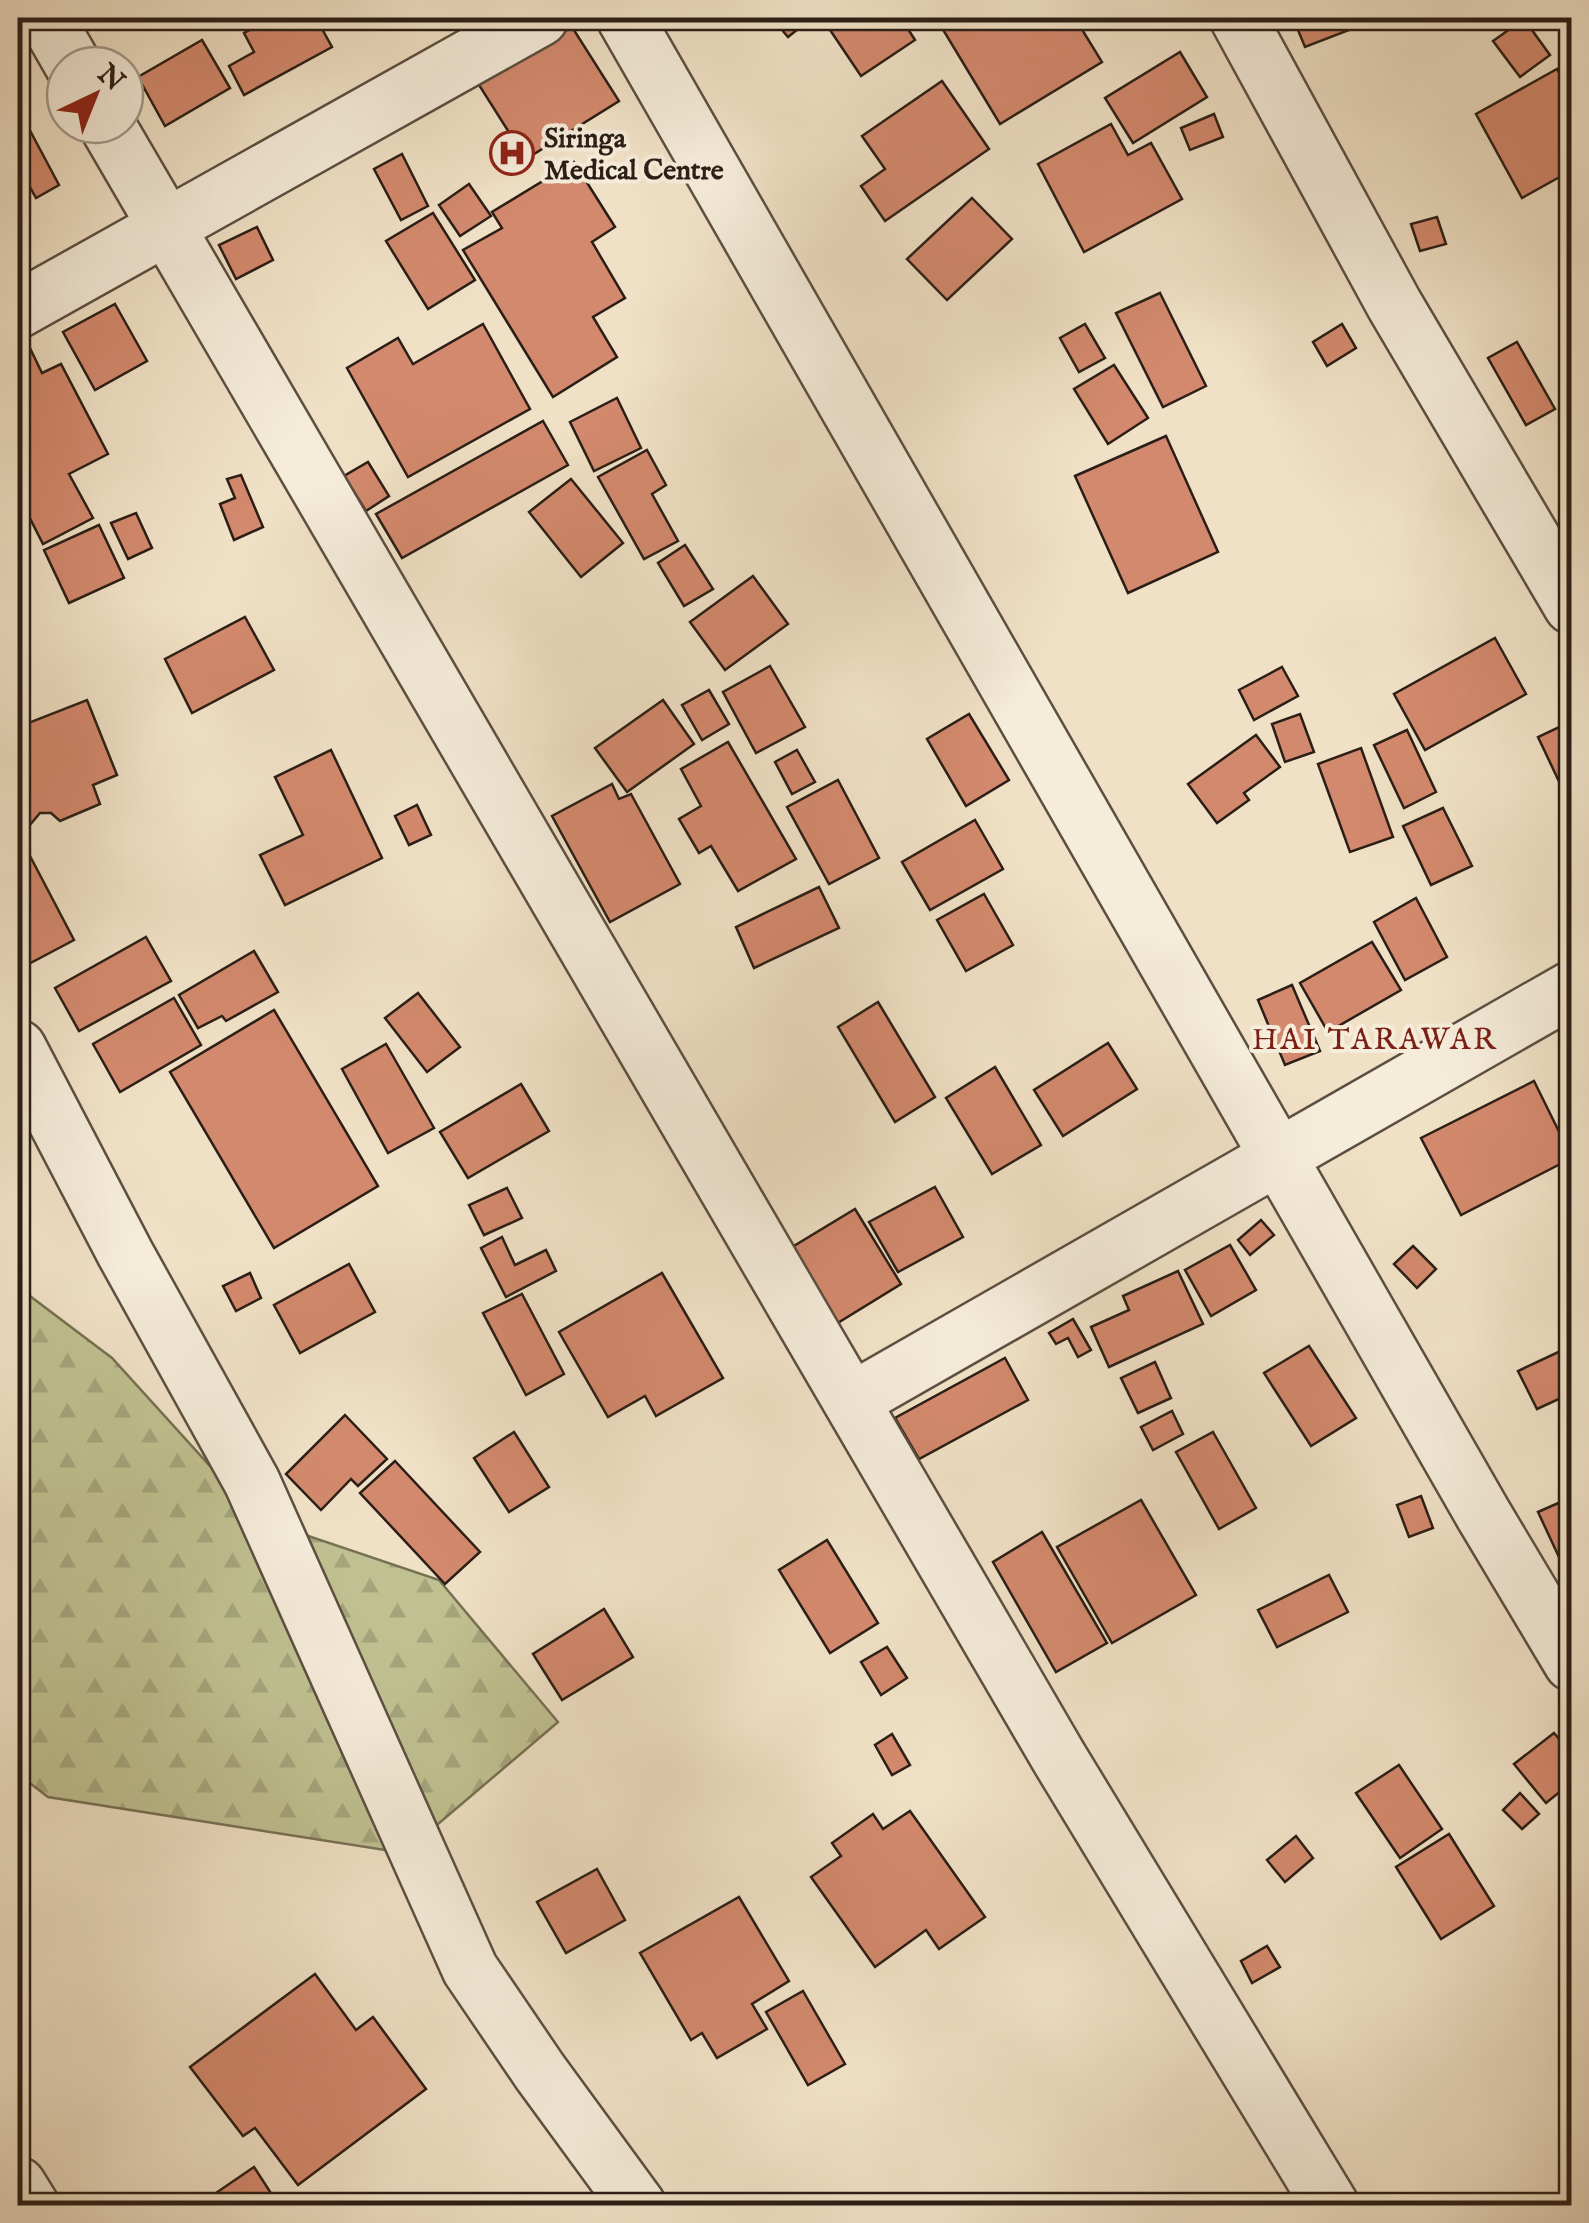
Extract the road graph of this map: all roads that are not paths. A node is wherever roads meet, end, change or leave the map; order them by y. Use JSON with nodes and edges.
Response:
{"nodes":[{"id":1,"x":46,"y":18,"type":"edge"},
{"id":2,"x":540,"y":18,"type":"edge"},
{"id":3,"x":625,"y":18,"type":"edge"},
{"id":4,"x":1238,"y":18,"type":"edge"},
{"id":5,"x":62,"y":45,"type":"edge"},
{"id":6,"x":117,"y":145,"type":"edge"},
{"id":7,"x":165,"y":228,"type":"junction"},
{"id":8,"x":18,"y":310,"type":"edge"},
{"id":9,"x":1572,"y":606,"type":"edge"},
{"id":10,"x":1572,"y":989,"type":"edge"},
{"id":11,"x":18,"y":1048,"type":"edge"},
{"id":12,"x":1279,"y":1158,"type":"junction"},
{"id":13,"x":853,"y":1400,"type":"junction"},
{"id":14,"x":1572,"y":1663,"type":"edge"},
{"id":15,"x":18,"y":2185,"type":"edge"},
{"id":16,"x":31,"y":2206,"type":"edge"},
{"id":17,"x":638,"y":2206,"type":"edge"},
{"id":18,"x":1331,"y":2206,"type":"edge"}],
"edges":[{"from":1,"to":5,"type":"street"},
{"from":2,"to":7,"type":"street"},
{"from":3,"to":12,"type":"street"},
{"from":4,"to":9,"type":"street"},
{"from":6,"to":7,"type":"street"},
{"from":7,"to":8,"type":"street"},
{"from":7,"to":13,"type":"street"},
{"from":10,"to":12,"type":"street"},
{"from":11,"to":17,"type":"street"},
{"from":12,"to":13,"type":"street"},
{"from":12,"to":14,"type":"street"},
{"from":13,"to":18,"type":"street"},
{"from":15,"to":16,"type":"street"}]}
